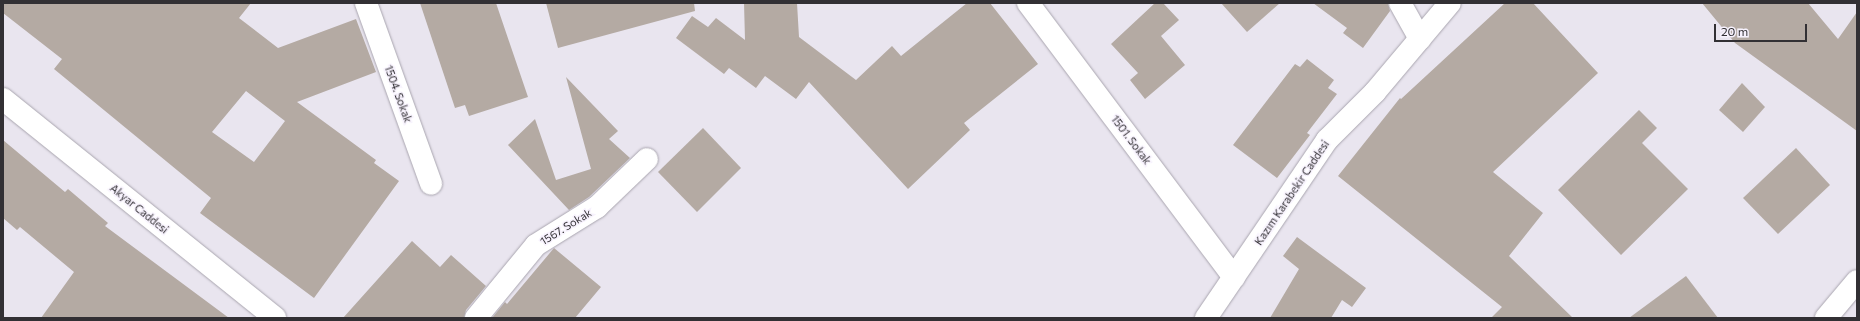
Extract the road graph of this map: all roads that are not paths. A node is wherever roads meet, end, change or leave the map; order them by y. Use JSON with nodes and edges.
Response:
{"nodes":[{"id":1,"x":366,"y":3,"type":"edge"},
{"id":2,"x":1028,"y":3,"type":"edge"},
{"id":3,"x":1400,"y":3,"type":"edge"},
{"id":4,"x":1450,"y":3,"type":"edge"},
{"id":5,"x":1420,"y":39,"type":"junction"},
{"id":6,"x":3,"y":99,"type":"edge"},
{"id":7,"x":647,"y":159,"type":"dead end"},
{"id":8,"x":431,"y":184,"type":"dead end"},
{"id":9,"x":1234,"y":277,"type":"junction"},
{"id":10,"x":1857,"y":281,"type":"edge"},
{"id":11,"x":271,"y":317,"type":"edge"},
{"id":12,"x":476,"y":318,"type":"edge"},
{"id":13,"x":1206,"y":318,"type":"edge"},
{"id":14,"x":1826,"y":318,"type":"edge"}],
"edges":[{"from":1,"to":8,"type":"street","name":"1504. Sokak"},
{"from":2,"to":9,"type":"street","name":"1501. Sokak"},
{"from":3,"to":5,"type":"street"},
{"from":4,"to":5,"type":"street","name":"Kazım Karabekir Caddesi"},
{"from":5,"to":9,"type":"street","name":"Kazım Karabekir Caddesi"},
{"from":6,"to":11,"type":"street","name":"Akyar Caddesi"},
{"from":7,"to":12,"type":"street","name":"1567. Sokak"},
{"from":9,"to":13,"type":"street","name":"Kazım Karabekir Caddesi"},
{"from":10,"to":14,"type":"street"}]}
